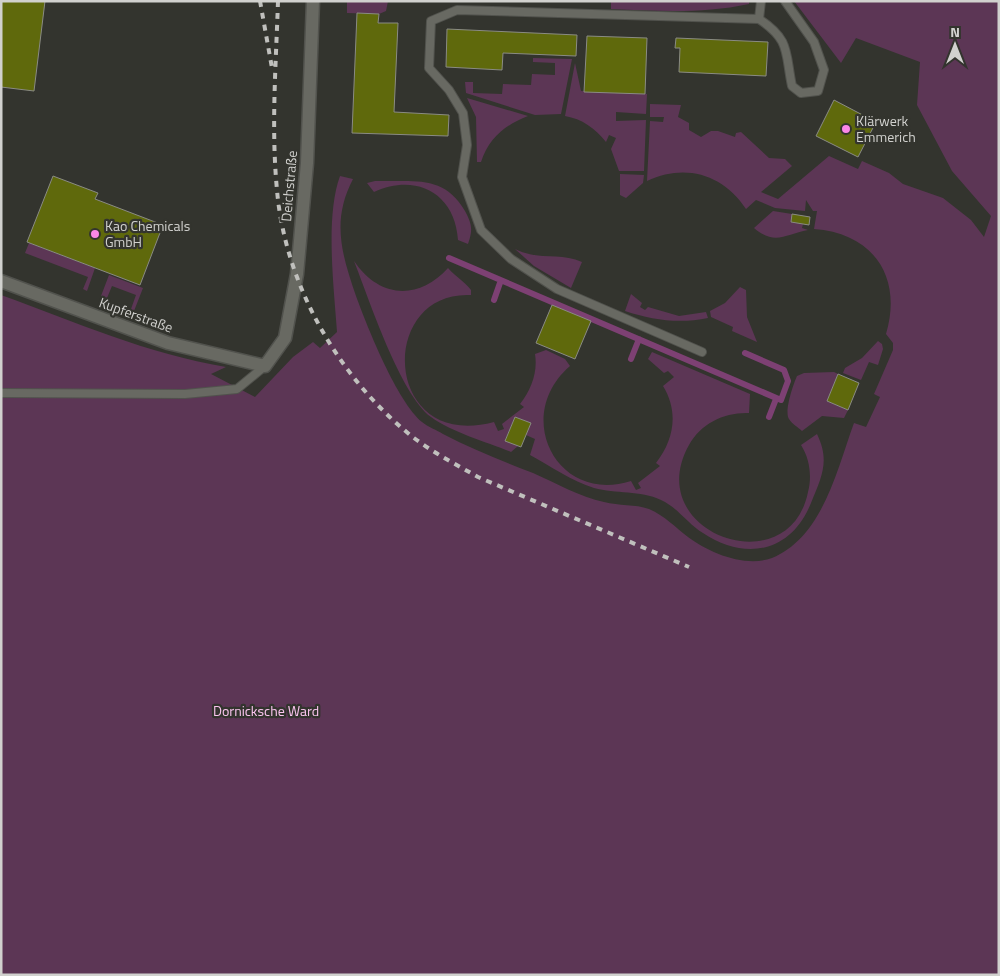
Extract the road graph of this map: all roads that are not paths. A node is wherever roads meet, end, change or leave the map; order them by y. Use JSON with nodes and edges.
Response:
{"nodes":[{"id":1,"x":313,"y":1,"type":"edge"},
{"id":2,"x":761,"y":1,"type":"edge"},
{"id":3,"x":785,"y":1,"type":"edge"},
{"id":4,"x":759,"y":20,"type":"junction"},
{"id":5,"x":1,"y":281,"type":"edge"},
{"id":6,"x":702,"y":352,"type":"dead end"},
{"id":7,"x":264,"y":366,"type":"junction"},
{"id":8,"x":1,"y":393,"type":"edge"}],
"edges":[{"from":1,"to":7,"type":"street","name":"Deichstraße"},
{"from":2,"to":4,"type":"lane"},
{"from":3,"to":4,"type":"lane"},
{"from":4,"to":6,"type":"lane"},
{"from":5,"to":7,"type":"street","name":"Kupferstraße"},
{"from":7,"to":8,"type":"lane"}]}
